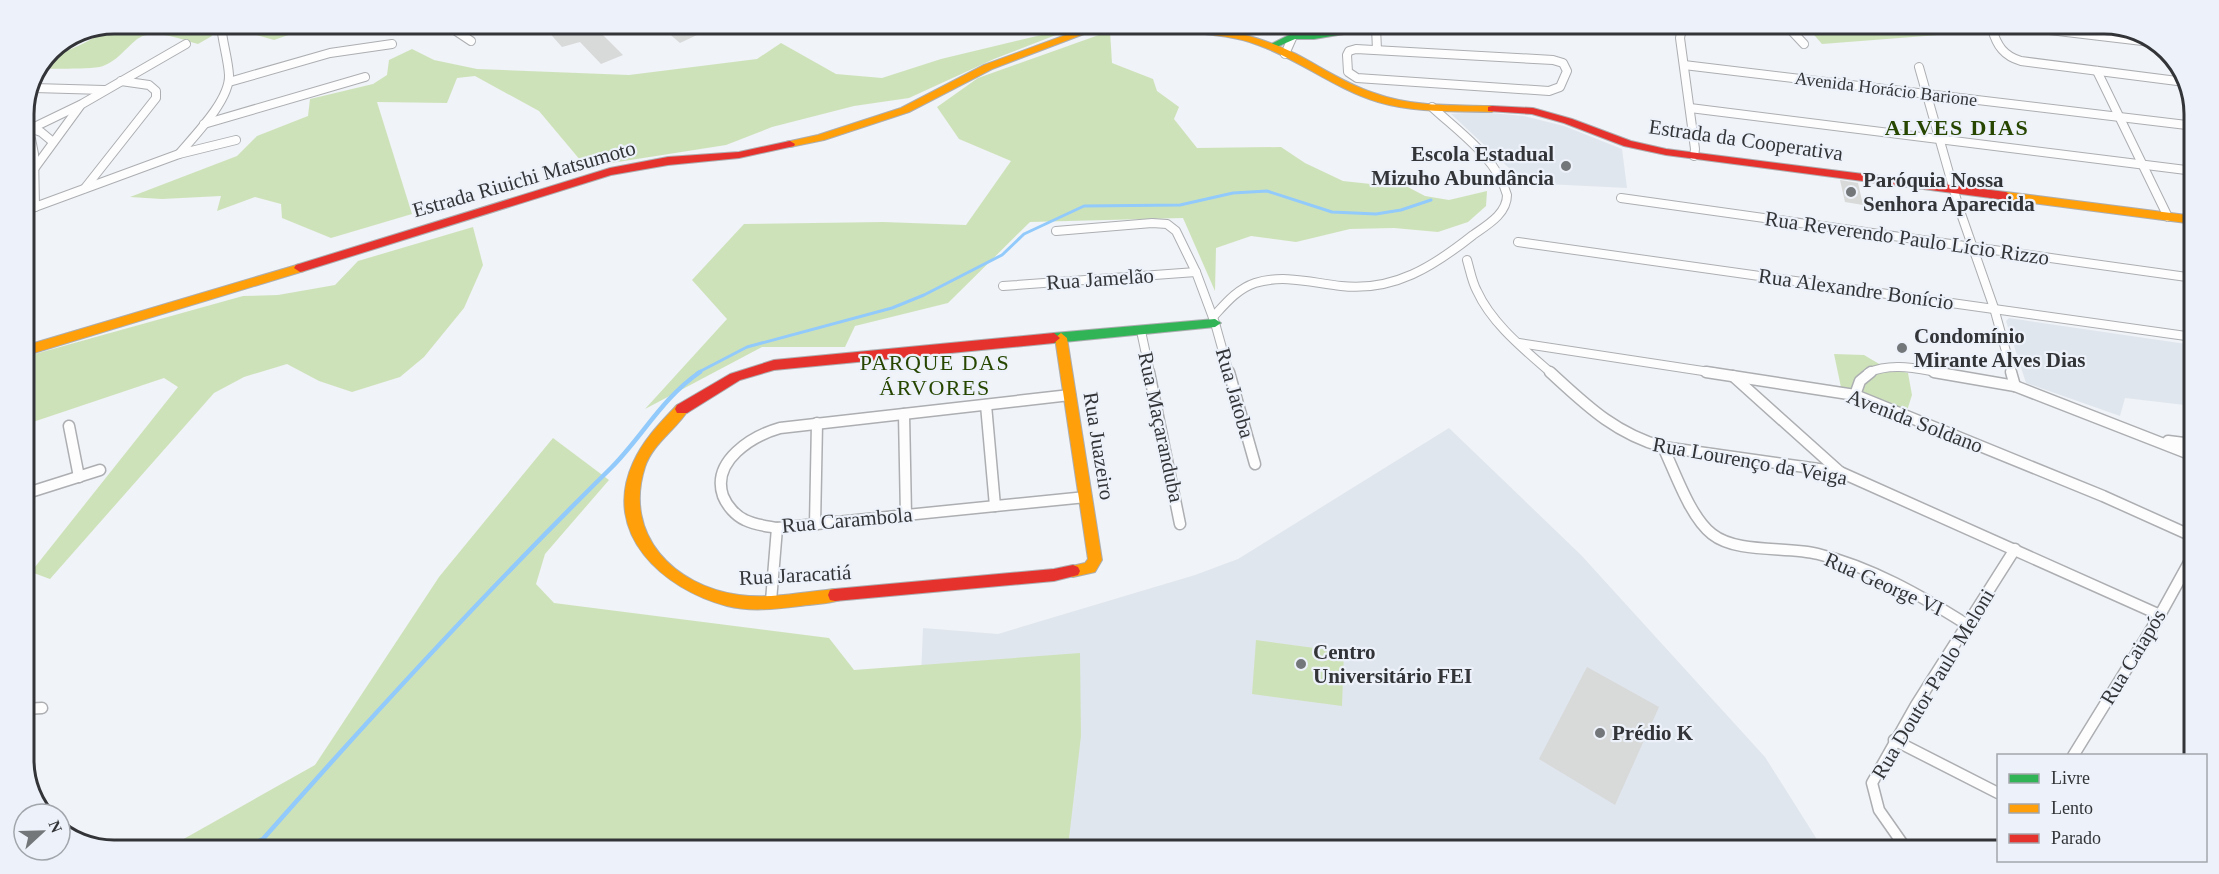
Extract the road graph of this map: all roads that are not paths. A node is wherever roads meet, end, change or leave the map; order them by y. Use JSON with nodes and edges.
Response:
{"nodes":[{"id":1,"x":222,"y":34,"type":"edge"},
{"id":2,"x":460,"y":34,"type":"edge"},
{"id":3,"x":1077,"y":34,"type":"edge"},
{"id":4,"x":1219,"y":34,"type":"edge"},
{"id":5,"x":1292,"y":34,"type":"edge"},
{"id":6,"x":1295,"y":34,"type":"edge"},
{"id":7,"x":1307,"y":34,"type":"edge"},
{"id":8,"x":1326,"y":34,"type":"edge"},
{"id":9,"x":1376,"y":34,"type":"edge"},
{"id":10,"x":1681,"y":34,"type":"edge"},
{"id":11,"x":1795,"y":34,"type":"edge"},
{"id":12,"x":1993,"y":34,"type":"edge"},
{"id":13,"x":2083,"y":34,"type":"edge"},
{"id":14,"x":2132,"y":40,"type":"edge"},
{"id":15,"x":471,"y":41,"type":"dead end"},
{"id":16,"x":186,"y":44,"type":"dead end"},
{"id":17,"x":393,"y":44,"type":"dead end"},
{"id":18,"x":1804,"y":44,"type":"dead end"},
{"id":19,"x":1272,"y":46,"type":"junction"},
{"id":20,"x":1377,"y":50,"type":"junction"},
{"id":21,"x":1285,"y":54,"type":"junction"},
{"id":22,"x":1684,"y":65,"type":"junction"},
{"id":23,"x":1919,"y":67,"type":"dead end"},
{"id":24,"x":2097,"y":71,"type":"junction"},
{"id":25,"x":365,"y":77,"type":"dead end"},
{"id":26,"x":121,"y":81,"type":"junction"},
{"id":27,"x":2177,"y":81,"type":"edge"},
{"id":28,"x":230,"y":82,"type":"junction"},
{"id":29,"x":40,"y":88,"type":"edge"},
{"id":30,"x":104,"y":90,"type":"junction"},
{"id":31,"x":1927,"y":94,"type":"junction"},
{"id":32,"x":82,"y":104,"type":"junction"},
{"id":33,"x":1432,"y":107,"type":"junction"},
{"id":34,"x":1689,"y":108,"type":"junction"},
{"id":35,"x":2119,"y":117,"type":"junction"},
{"id":36,"x":204,"y":124,"type":"junction"},
{"id":37,"x":2184,"y":125,"type":"edge"},
{"id":38,"x":34,"y":128,"type":"edge"},
{"id":39,"x":34,"y":129,"type":"edge"},
{"id":40,"x":1940,"y":138,"type":"junction"},
{"id":41,"x":236,"y":140,"type":"dead end"},
{"id":42,"x":53,"y":142,"type":"junction"},
{"id":43,"x":179,"y":154,"type":"junction"},
{"id":44,"x":1694,"y":156,"type":"junction"},
{"id":45,"x":2142,"y":165,"type":"junction"},
{"id":46,"x":34,"y":168,"type":"edge"},
{"id":47,"x":2184,"y":170,"type":"edge"},
{"id":48,"x":84,"y":189,"type":"junction"},
{"id":49,"x":34,"y":190,"type":"edge"},
{"id":50,"x":1955,"y":190,"type":"junction"},
{"id":51,"x":1621,"y":198,"type":"dead end"},
{"id":52,"x":35,"y":207,"type":"joint"},
{"id":53,"x":2168,"y":217,"type":"junction"},
{"id":54,"x":2184,"y":219,"type":"edge"},
{"id":55,"x":1056,"y":231,"type":"dead end"},
{"id":56,"x":1518,"y":242,"type":"dead end"},
{"id":57,"x":1974,"y":248,"type":"junction"},
{"id":58,"x":1467,"y":260,"type":"dead end"},
{"id":59,"x":1196,"y":272,"type":"junction"},
{"id":60,"x":2184,"y":277,"type":"edge"},
{"id":61,"x":1003,"y":286,"type":"dead end"},
{"id":62,"x":1994,"y":308,"type":"junction"},
{"id":63,"x":1214,"y":320,"type":"junction"},
{"id":64,"x":1141,"y":331,"type":"junction"},
{"id":65,"x":2184,"y":336,"type":"edge"},
{"id":66,"x":1061,"y":338,"type":"junction"},
{"id":67,"x":1517,"y":343,"type":"junction"},
{"id":68,"x":34,"y":348,"type":"edge"},
{"id":69,"x":1733,"y":376,"type":"junction"},
{"id":70,"x":2015,"y":386,"type":"junction"},
{"id":71,"x":1070,"y":395,"type":"junction"},
{"id":72,"x":1854,"y":395,"type":"junction"},
{"id":73,"x":986,"y":405,"type":"junction"},
{"id":74,"x":904,"y":414,"type":"junction"},
{"id":75,"x":817,"y":423,"type":"junction"},
{"id":76,"x":69,"y":426,"type":"dead end"},
{"id":77,"x":2153,"y":439,"type":"junction"},
{"id":78,"x":2184,"y":443,"type":"edge"},
{"id":79,"x":1663,"y":447,"type":"junction"},
{"id":80,"x":2184,"y":452,"type":"edge"},
{"id":81,"x":1255,"y":464,"type":"dead end"},
{"id":82,"x":100,"y":470,"type":"dead end"},
{"id":83,"x":1840,"y":472,"type":"junction"},
{"id":84,"x":80,"y":477,"type":"junction"},
{"id":85,"x":35,"y":491,"type":"edge"},
{"id":86,"x":1086,"y":497,"type":"junction"},
{"id":87,"x":994,"y":507,"type":"junction"},
{"id":88,"x":906,"y":515,"type":"junction"},
{"id":89,"x":1180,"y":524,"type":"dead end"},
{"id":90,"x":815,"y":525,"type":"junction"},
{"id":91,"x":777,"y":528,"type":"junction"},
{"id":92,"x":2184,"y":532,"type":"edge"},
{"id":93,"x":2015,"y":549,"type":"junction"},
{"id":94,"x":1092,"y":564,"type":"joint"},
{"id":95,"x":2184,"y":572,"type":"edge"},
{"id":96,"x":771,"y":601,"type":"junction"},
{"id":97,"x":2160,"y":615,"type":"junction"},
{"id":98,"x":1966,"y":624,"type":"junction"},
{"id":99,"x":35,"y":708,"type":"edge"},
{"id":100,"x":42,"y":708,"type":"dead end"},
{"id":101,"x":1894,"y":741,"type":"junction"},
{"id":102,"x":2074,"y":754,"type":"edge"},
{"id":103,"x":1997,"y":793,"type":"edge"},
{"id":104,"x":1900,"y":840,"type":"edge"}],
"edges":[{"from":1,"to":28,"type":"street"},
{"from":2,"to":15,"type":"street"},
{"from":3,"to":68,"type":"street","name":"Estrada Riuichi Matsumoto"},
{"from":4,"to":19,"type":"street","name":"Estrada da Cooperativa"},
{"from":5,"to":19,"type":"street"},
{"from":6,"to":21,"type":"street"},
{"from":7,"to":8,"type":"street"},
{"from":9,"to":20,"type":"street"},
{"from":10,"to":22,"type":"street"},
{"from":11,"to":18,"type":"street"},
{"from":12,"to":24,"type":"street"},
{"from":13,"to":14,"type":"street"},
{"from":16,"to":26,"type":"street"},
{"from":17,"to":28,"type":"street"},
{"from":19,"to":21,"type":"street","name":"Estrada da Cooperativa"},
{"from":20,"to":20,"type":"street"},
{"from":21,"to":33,"type":"street","name":"Estrada da Cooperativa"},
{"from":22,"to":31,"type":"street","name":"Avenida Horácio Barione"},
{"from":22,"to":34,"type":"street"},
{"from":23,"to":31,"type":"street"},
{"from":24,"to":27,"type":"street"},
{"from":24,"to":35,"type":"street"},
{"from":25,"to":36,"type":"street"},
{"from":26,"to":30,"type":"street"},
{"from":26,"to":48,"type":"street"},
{"from":28,"to":36,"type":"street"},
{"from":29,"to":30,"type":"street"},
{"from":30,"to":32,"type":"street"},
{"from":31,"to":35,"type":"street","name":"Avenida Horácio Barione"},
{"from":31,"to":40,"type":"street"},
{"from":32,"to":38,"type":"street"},
{"from":32,"to":42,"type":"street"},
{"from":33,"to":44,"type":"street","name":"Estrada da Cooperativa"},
{"from":33,"to":63,"type":"street"},
{"from":34,"to":40,"type":"street"},
{"from":34,"to":44,"type":"street"},
{"from":35,"to":37,"type":"street","name":"Avenida Horácio Barione"},
{"from":35,"to":45,"type":"street"},
{"from":36,"to":43,"type":"street"},
{"from":39,"to":42,"type":"street"},
{"from":40,"to":45,"type":"street"},
{"from":40,"to":50,"type":"street"},
{"from":41,"to":43,"type":"street"},
{"from":42,"to":46,"type":"street"},
{"from":43,"to":48,"type":"street"},
{"from":44,"to":50,"type":"street","name":"Estrada da Cooperativa"},
{"from":45,"to":47,"type":"street"},
{"from":45,"to":53,"type":"street"},
{"from":48,"to":52,"type":"street"},
{"from":49,"to":52,"type":"street"},
{"from":50,"to":53,"type":"street","name":"Estrada da Cooperativa"},
{"from":50,"to":57,"type":"street"},
{"from":51,"to":57,"type":"street","name":"Rua Reverendo Paulo Lício Rizzo"},
{"from":53,"to":54,"type":"street","name":"Estrada da Cooperativa"},
{"from":55,"to":59,"type":"street","name":"Rua Jatoba"},
{"from":56,"to":62,"type":"street","name":"Rua Alexandre Bonício"},
{"from":57,"to":60,"type":"street","name":"Rua Reverendo Paulo Lício Rizzo"},
{"from":57,"to":62,"type":"street"},
{"from":58,"to":67,"type":"street","name":"Rua Lourenço da Veiga"},
{"from":59,"to":61,"type":"street","name":"Rua Jamelão"},
{"from":59,"to":63,"type":"street","name":"Rua Jatoba"},
{"from":62,"to":65,"type":"street","name":"Rua Alexandre Bonício"},
{"from":62,"to":70,"type":"street"},
{"from":63,"to":64,"type":"street","name":"Rua Jaracatiá"},
{"from":63,"to":81,"type":"street","name":"Rua Jatoba"},
{"from":64,"to":66,"type":"street","name":"Rua Jaracatiá"},
{"from":64,"to":89,"type":"street","name":"Rua Maçaranduba"},
{"from":66,"to":71,"type":"street","name":"Rua Juazeiro"},
{"from":66,"to":96,"type":"street","name":"Rua Jaracatiá"},
{"from":67,"to":69,"type":"street","name":"Avenida Soldano"},
{"from":67,"to":79,"type":"street","name":"Rua Lourenço da Veiga"},
{"from":69,"to":72,"type":"street","name":"Avenida Soldano"},
{"from":69,"to":83,"type":"street"},
{"from":70,"to":72,"type":"street"},
{"from":70,"to":77,"type":"street"},
{"from":71,"to":73,"type":"street","name":"Rua Carambola"},
{"from":71,"to":86,"type":"street","name":"Rua Juazeiro"},
{"from":72,"to":92,"type":"street","name":"Avenida Soldano"},
{"from":73,"to":74,"type":"street","name":"Rua Carambola"},
{"from":73,"to":87,"type":"street"},
{"from":74,"to":75,"type":"street","name":"Rua Carambola"},
{"from":74,"to":88,"type":"street"},
{"from":75,"to":90,"type":"street"},
{"from":75,"to":91,"type":"street","name":"Rua Carambola"},
{"from":76,"to":84,"type":"street"},
{"from":77,"to":78,"type":"street"},
{"from":77,"to":80,"type":"street"},
{"from":79,"to":83,"type":"street","name":"Rua Lourenço da Veiga"},
{"from":79,"to":98,"type":"street","name":"Rua George VI"},
{"from":82,"to":84,"type":"street"},
{"from":83,"to":93,"type":"street","name":"Rua Lourenço da Veiga"},
{"from":84,"to":85,"type":"street"},
{"from":86,"to":87,"type":"street","name":"Rua Carambola"},
{"from":86,"to":94,"type":"street","name":"Rua Juazeiro"},
{"from":87,"to":88,"type":"street","name":"Rua Carambola"},
{"from":88,"to":90,"type":"street","name":"Rua Carambola"},
{"from":90,"to":91,"type":"street","name":"Rua Carambola"},
{"from":91,"to":96,"type":"street"},
{"from":93,"to":97,"type":"street","name":"Rua Lourenço da Veiga"},
{"from":93,"to":98,"type":"street","name":"Rua Doutor Paulo Meloni"},
{"from":94,"to":96,"type":"street","name":"Rua Jaracatiá"},
{"from":95,"to":97,"type":"street","name":"Rua Caiapós"},
{"from":97,"to":102,"type":"street","name":"Rua Caiapós"},
{"from":98,"to":101,"type":"street","name":"Rua Doutor Paulo Meloni"},
{"from":99,"to":100,"type":"street"},
{"from":101,"to":103,"type":"street"},
{"from":101,"to":104,"type":"street","name":"Rua Doutor Paulo Meloni"}]}
